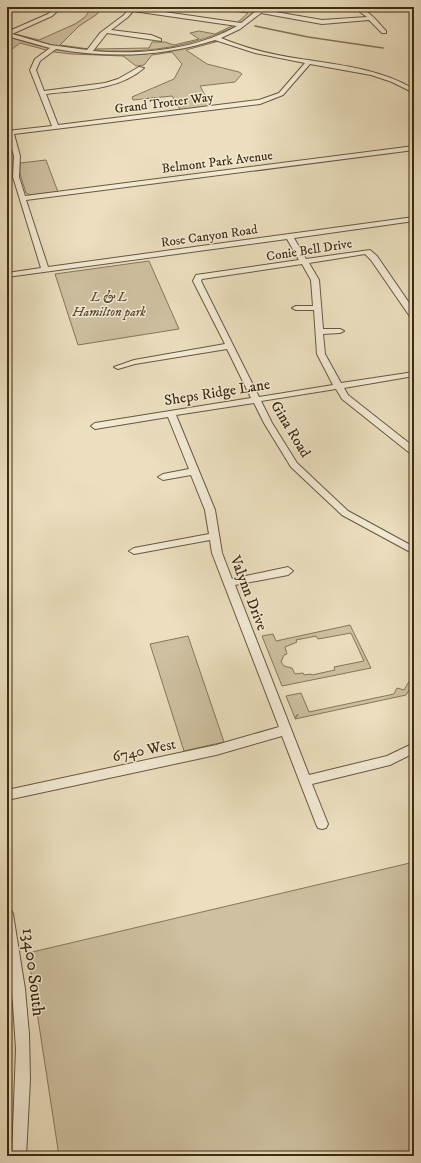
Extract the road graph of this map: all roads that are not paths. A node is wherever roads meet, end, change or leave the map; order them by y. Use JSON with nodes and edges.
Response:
{"nodes":[{"id":1,"x":59,"y":7,"type":"edge"},
{"id":2,"x":356,"y":7,"type":"edge"},
{"id":3,"x":132,"y":8,"type":"edge"},
{"id":4,"x":262,"y":9,"type":"edge"},
{"id":5,"x":371,"y":18,"type":"junction"},
{"id":6,"x":242,"y":25,"type":"junction"},
{"id":7,"x":106,"y":31,"type":"junction"},
{"id":8,"x":384,"y":32,"type":"dead end"},
{"id":9,"x":7,"y":34,"type":"edge"},
{"id":10,"x":216,"y":38,"type":"junction"},
{"id":11,"x":159,"y":40,"type":"dead end"},
{"id":12,"x":54,"y":48,"type":"junction"},
{"id":13,"x":89,"y":52,"type":"junction"},
{"id":14,"x":309,"y":62,"type":"junction"},
{"id":15,"x":141,"y":68,"type":"dead end"},
{"id":16,"x":414,"y":91,"type":"edge"},
{"id":17,"x":42,"y":93,"type":"junction"},
{"id":18,"x":56,"y":128,"type":"junction"},
{"id":19,"x":8,"y":133,"type":"edge"},
{"id":20,"x":414,"y":148,"type":"edge"},
{"id":21,"x":22,"y":198,"type":"junction"},
{"id":22,"x":414,"y":219,"type":"edge"},
{"id":23,"x":289,"y":236,"type":"junction"},
{"id":24,"x":304,"y":262,"type":"junction"},
{"id":25,"x":45,"y":270,"type":"junction"},
{"id":26,"x":7,"y":276,"type":"edge"},
{"id":27,"x":199,"y":277,"type":"joint"},
{"id":28,"x":296,"y":308,"type":"dead end"},
{"id":29,"x":317,"y":308,"type":"junction"},
{"id":30,"x":414,"y":316,"type":"edge"},
{"id":31,"x":340,"y":331,"type":"dead end"},
{"id":32,"x":319,"y":332,"type":"junction"},
{"id":33,"x":230,"y":346,"type":"junction"},
{"id":34,"x":118,"y":367,"type":"dead end"},
{"id":35,"x":414,"y":374,"type":"edge"},
{"id":36,"x":338,"y":386,"type":"junction"},
{"id":37,"x":257,"y":400,"type":"junction"},
{"id":38,"x":171,"y":414,"type":"junction"},
{"id":39,"x":95,"y":426,"type":"dead end"},
{"id":40,"x":414,"y":452,"type":"edge"},
{"id":41,"x":195,"y":471,"type":"junction"},
{"id":42,"x":163,"y":477,"type":"dead end"},
{"id":43,"x":214,"y":536,"type":"junction"},
{"id":44,"x":134,"y":551,"type":"dead end"},
{"id":45,"x":414,"y":551,"type":"edge"},
{"id":46,"x":288,"y":571,"type":"dead end"},
{"id":47,"x":229,"y":583,"type":"junction"},
{"id":48,"x":286,"y":730,"type":"junction"},
{"id":49,"x":414,"y":748,"type":"edge"},
{"id":50,"x":306,"y":781,"type":"junction"},
{"id":51,"x":7,"y":795,"type":"edge"},
{"id":52,"x":322,"y":824,"type":"dead end"},
{"id":53,"x":7,"y":914,"type":"edge"},
{"id":54,"x":19,"y":1156,"type":"edge"}],
"edges":[{"from":1,"to":9,"type":"street"},
{"from":2,"to":5,"type":"street"},
{"from":3,"to":6,"type":"street"},
{"from":3,"to":7,"type":"street"},
{"from":4,"to":5,"type":"street"},
{"from":4,"to":6,"type":"street"},
{"from":5,"to":8,"type":"street"},
{"from":6,"to":10,"type":"street"},
{"from":7,"to":11,"type":"street"},
{"from":7,"to":13,"type":"street"},
{"from":9,"to":12,"type":"street"},
{"from":10,"to":13,"type":"street"},
{"from":10,"to":14,"type":"street"},
{"from":12,"to":13,"type":"street"},
{"from":12,"to":17,"type":"street"},
{"from":14,"to":16,"type":"street"},
{"from":14,"to":18,"type":"street","name":"Grand Trotter Way"},
{"from":15,"to":17,"type":"street"},
{"from":17,"to":18,"type":"street"},
{"from":18,"to":19,"type":"street","name":"Grand Trotter Way"},
{"from":19,"to":21,"type":"street"},
{"from":20,"to":21,"type":"street","name":"Belmont Park Avenue"},
{"from":21,"to":25,"type":"street"},
{"from":22,"to":23,"type":"street","name":"Rose Canyon Road"},
{"from":23,"to":24,"type":"street"},
{"from":23,"to":25,"type":"street","name":"Rose Canyon Road"},
{"from":24,"to":27,"type":"street","name":"Conie Bell Drive"},
{"from":24,"to":29,"type":"street"},
{"from":24,"to":30,"type":"street","name":"Conie Bell Drive"},
{"from":25,"to":26,"type":"street","name":"Rose Canyon Road"},
{"from":27,"to":33,"type":"street","name":"Gina Road"},
{"from":28,"to":29,"type":"street"},
{"from":29,"to":32,"type":"street"},
{"from":31,"to":32,"type":"street"},
{"from":32,"to":36,"type":"street"},
{"from":33,"to":34,"type":"street"},
{"from":33,"to":37,"type":"street","name":"Gina Road"},
{"from":35,"to":36,"type":"street","name":"Sheps Ridge Lane"},
{"from":36,"to":37,"type":"street","name":"Sheps Ridge Lane"},
{"from":36,"to":40,"type":"street"},
{"from":37,"to":38,"type":"street","name":"Sheps Ridge Lane"},
{"from":37,"to":45,"type":"street","name":"Gina Road"},
{"from":38,"to":39,"type":"street","name":"Sheps Ridge Lane"},
{"from":38,"to":41,"type":"street","name":"Valynn Drive"},
{"from":41,"to":42,"type":"street"},
{"from":41,"to":43,"type":"street","name":"Valynn Drive"},
{"from":43,"to":44,"type":"street"},
{"from":43,"to":47,"type":"street","name":"Valynn Drive"},
{"from":46,"to":47,"type":"street"},
{"from":47,"to":48,"type":"street","name":"Valynn Drive"},
{"from":48,"to":50,"type":"street","name":"Valynn Drive"},
{"from":48,"to":51,"type":"street","name":"6740 West"},
{"from":49,"to":50,"type":"street"},
{"from":50,"to":52,"type":"street","name":"Valynn Drive"},
{"from":53,"to":54,"type":"street","name":"13400 South"}]}
